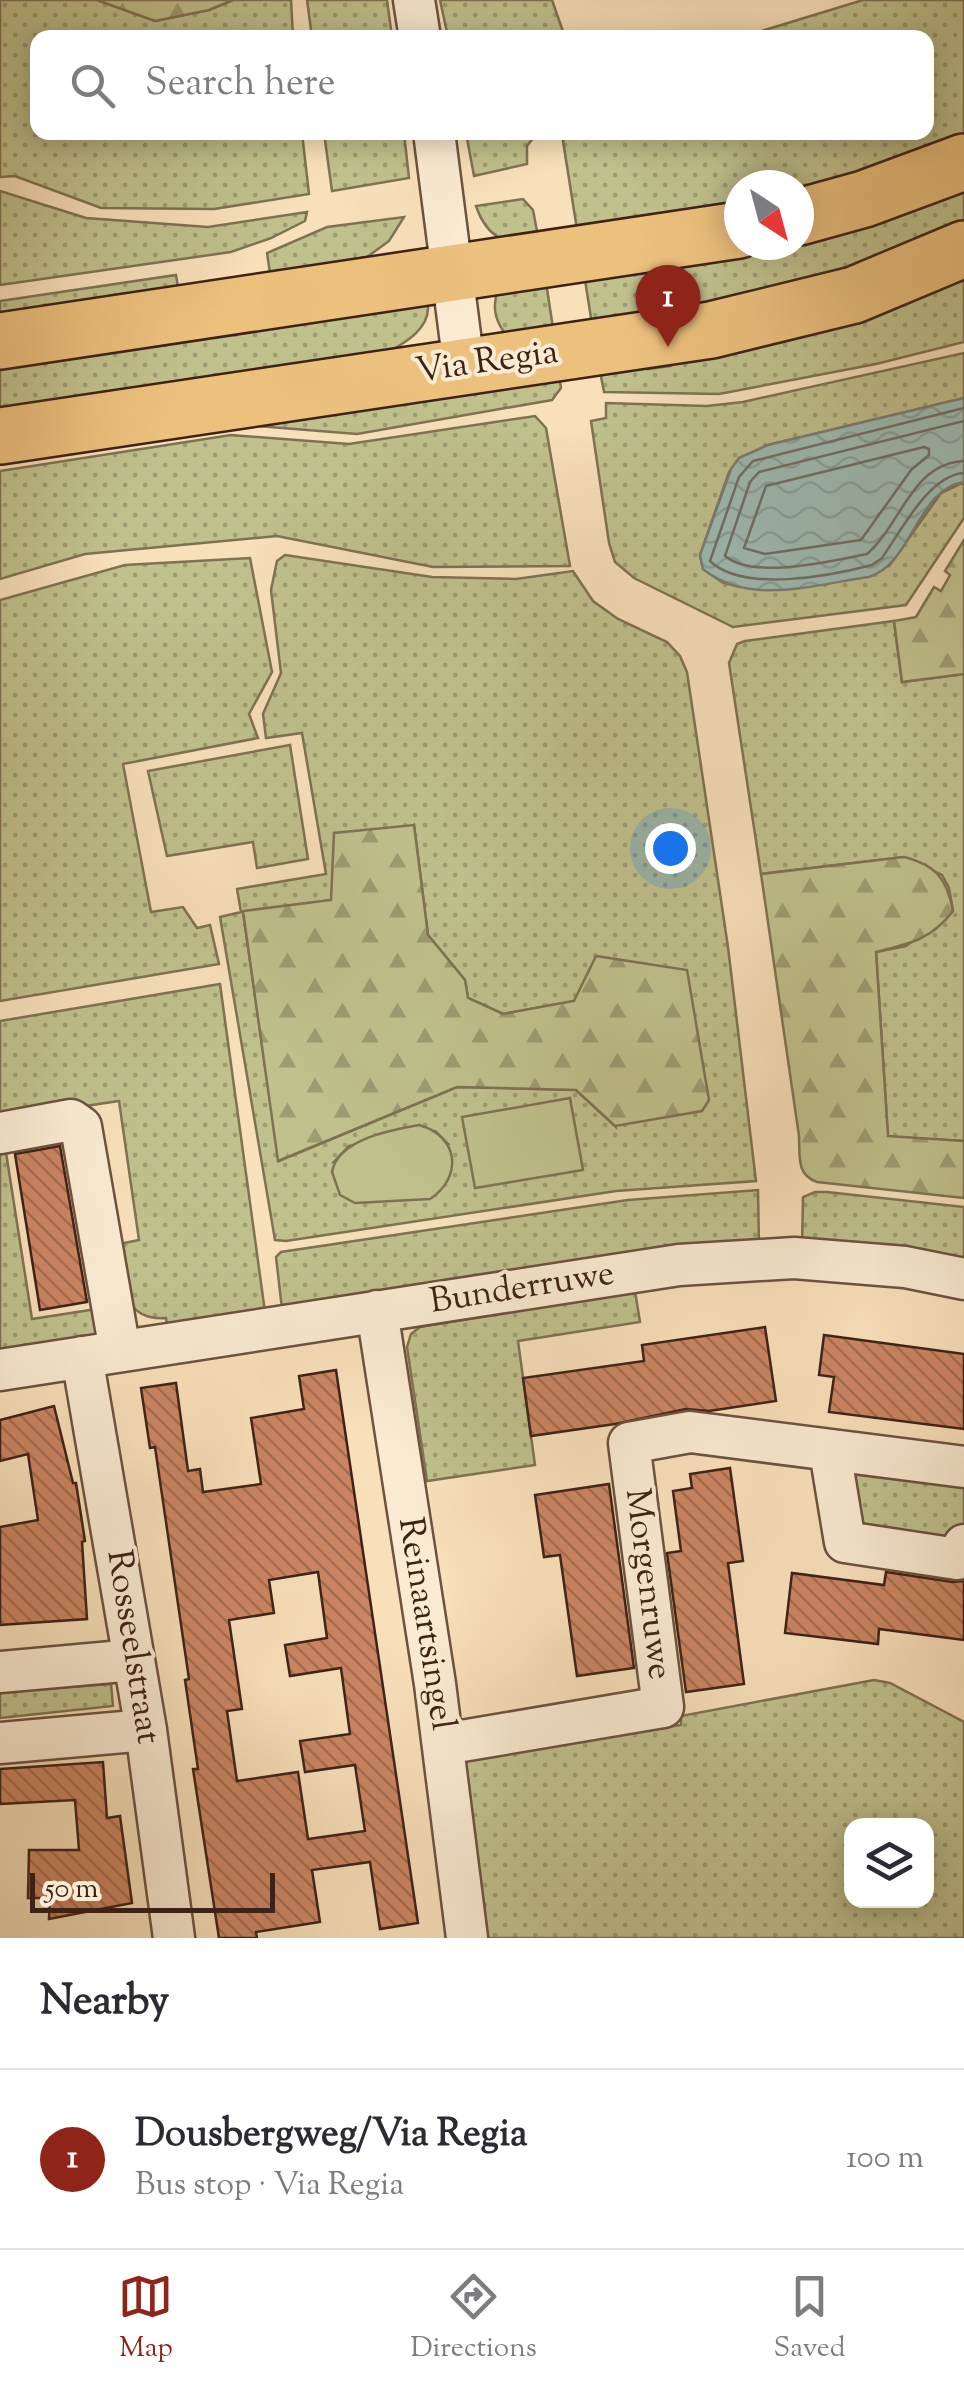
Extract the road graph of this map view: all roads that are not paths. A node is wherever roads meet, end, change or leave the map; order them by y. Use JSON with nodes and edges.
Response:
{"nodes":[{"id":1,"x":414,"y":0,"type":"edge"},
{"id":2,"x":419,"y":30,"type":"edge"},
{"id":3,"x":435,"y":140,"type":"edge"},
{"id":4,"x":964,"y":162,"type":"edge"},
{"id":5,"x":814,"y":213,"type":"edge"},
{"id":6,"x":724,"y":232,"type":"edge"},
{"id":7,"x":964,"y":250,"type":"edge"},
{"id":8,"x":453,"y":273,"type":"junction"},
{"id":9,"x":0,"y":341,"type":"edge"},
{"id":10,"x":464,"y":366,"type":"junction"},
{"id":11,"x":0,"y":436,"type":"edge"},
{"id":12,"x":0,"y":1133,"type":"edge"},
{"id":13,"x":964,"y":1278,"type":"edge"},
{"id":14,"x":378,"y":1311,"type":"junction"},
{"id":15,"x":102,"y":1354,"type":"junction"},
{"id":16,"x":0,"y":1370,"type":"edge"},
{"id":17,"x":830,"y":1452,"type":"junction"},
{"id":18,"x":964,"y":1467,"type":"edge"},
{"id":19,"x":964,"y":1545,"type":"edge"},
{"id":20,"x":134,"y":1660,"type":"junction"},
{"id":21,"x":0,"y":1672,"type":"edge"},
{"id":22,"x":146,"y":1730,"type":"junction"},
{"id":23,"x":0,"y":1744,"type":"edge"},
{"id":24,"x":444,"y":1744,"type":"junction"},
{"id":25,"x":174,"y":1938,"type":"edge"},
{"id":26,"x":466,"y":1938,"type":"edge"}],
"edges":[{"from":1,"to":2,"type":"street"},
{"from":3,"to":8,"type":"street"},
{"from":4,"to":5,"type":"main road"},
{"from":6,"to":8,"type":"main road"},
{"from":7,"to":10,"type":"main road","name":"Via Regia"},
{"from":8,"to":9,"type":"main road"},
{"from":8,"to":10,"type":"street"},
{"from":10,"to":11,"type":"main road","name":"Via Regia"},
{"from":12,"to":15,"type":"street","name":"Rosseelstraat"},
{"from":13,"to":14,"type":"street","name":"Bunderruwe"},
{"from":14,"to":15,"type":"street","name":"Bunderruwe"},
{"from":14,"to":24,"type":"street","name":"Reinaartsingel"},
{"from":15,"to":16,"type":"street","name":"Bunderruwe"},
{"from":15,"to":20,"type":"street","name":"Rosseelstraat"},
{"from":17,"to":18,"type":"street","name":"Morgenruwe"},
{"from":17,"to":19,"type":"street"},
{"from":17,"to":24,"type":"street","name":"Morgenruwe"},
{"from":20,"to":21,"type":"street"},
{"from":20,"to":22,"type":"street","name":"Rosseelstraat"},
{"from":22,"to":23,"type":"street"},
{"from":22,"to":25,"type":"street","name":"Rosseelstraat"},
{"from":24,"to":26,"type":"street","name":"Reinaartsingel"}]}
